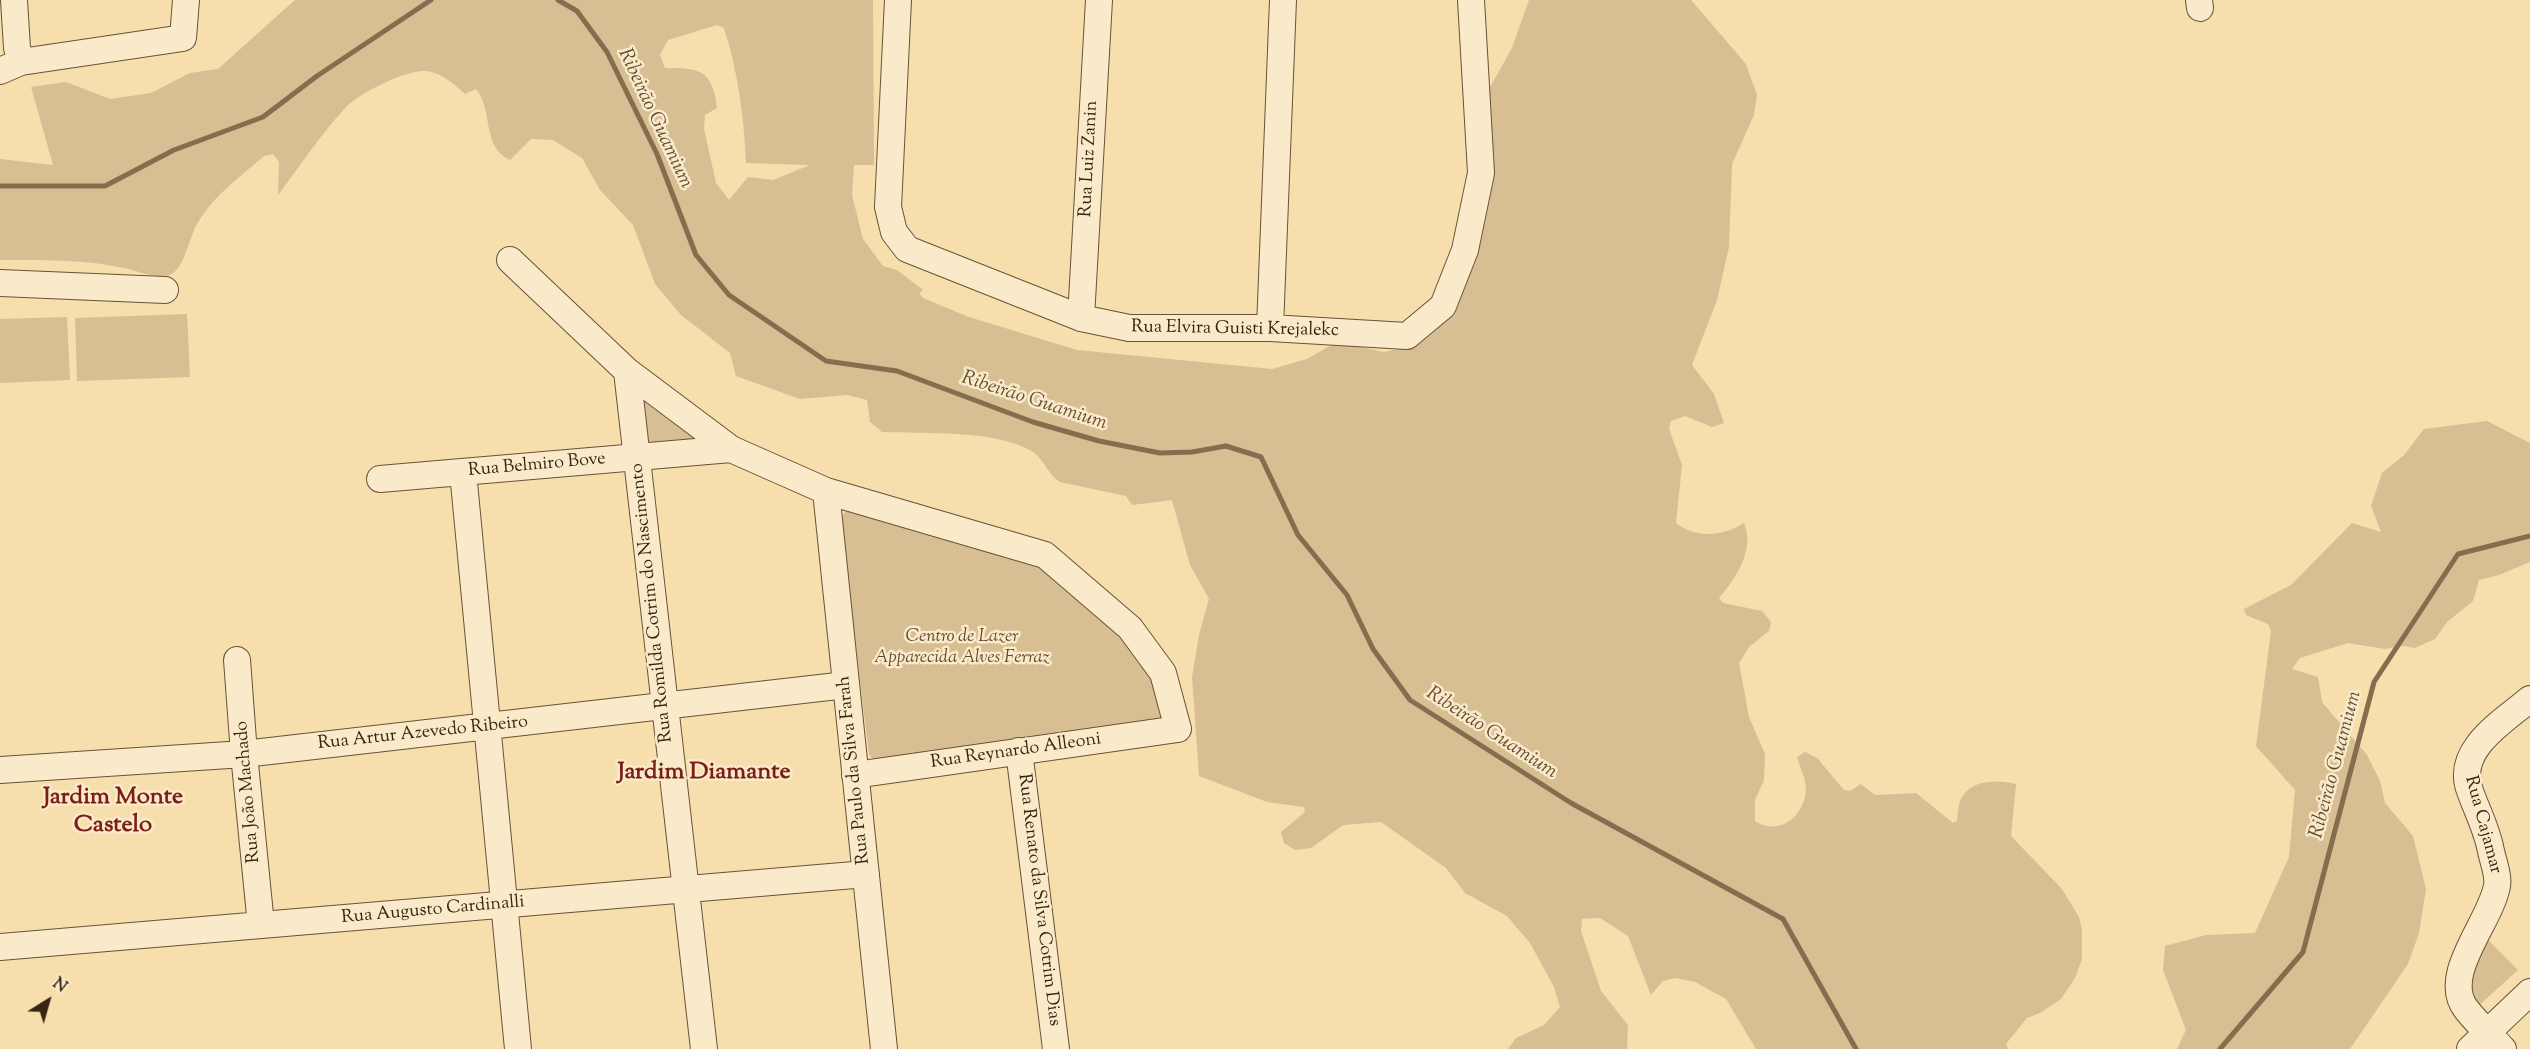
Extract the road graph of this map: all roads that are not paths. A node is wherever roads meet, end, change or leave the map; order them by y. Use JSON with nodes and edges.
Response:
{"nodes":[{"id":1,"x":14,"y":0,"type":"edge"},
{"id":2,"x":186,"y":0,"type":"edge"},
{"id":3,"x":898,"y":0,"type":"edge"},
{"id":4,"x":1099,"y":0,"type":"edge"},
{"id":5,"x":1283,"y":0,"type":"edge"},
{"id":6,"x":1471,"y":0,"type":"edge"},
{"id":7,"x":11,"y":66,"type":"edge"},
{"id":8,"x":510,"y":260,"type":"dead end"},
{"id":9,"x":0,"y":283,"type":"edge"},
{"id":10,"x":165,"y":290,"type":"dead end"},
{"id":11,"x":1081,"y":318,"type":"junction"},
{"id":12,"x":1270,"y":328,"type":"junction"},
{"id":13,"x":627,"y":371,"type":"junction"},
{"id":14,"x":731,"y":449,"type":"junction"},
{"id":15,"x":637,"y":457,"type":"junction"},
{"id":16,"x":463,"y":472,"type":"junction"},
{"id":17,"x":380,"y":479,"type":"dead end"},
{"id":18,"x":826,"y":491,"type":"junction"},
{"id":19,"x":237,"y":660,"type":"dead end"},
{"id":20,"x":846,"y":685,"type":"junction"},
{"id":21,"x":2530,"y":699,"type":"edge"},
{"id":22,"x":665,"y":706,"type":"junction"},
{"id":23,"x":487,"y":726,"type":"junction"},
{"id":24,"x":1019,"y":752,"type":"junction"},
{"id":25,"x":244,"y":754,"type":"junction"},
{"id":26,"x":0,"y":770,"type":"edge"},
{"id":27,"x":855,"y":775,"type":"junction"},
{"id":28,"x":866,"y":874,"type":"junction"},
{"id":29,"x":686,"y":890,"type":"junction"},
{"id":30,"x":504,"y":905,"type":"junction"},
{"id":31,"x":261,"y":925,"type":"junction"},
{"id":32,"x":0,"y":947,"type":"edge"},
{"id":33,"x":2530,"y":992,"type":"edge"},
{"id":34,"x":2487,"y":1043,"type":"edge"},
{"id":35,"x":518,"y":1049,"type":"edge"},
{"id":36,"x":704,"y":1049,"type":"edge"},
{"id":37,"x":884,"y":1049,"type":"edge"},
{"id":38,"x":1056,"y":1049,"type":"edge"}],
"edges":[{"from":1,"to":7,"type":"street"},
{"from":2,"to":7,"type":"street"},
{"from":3,"to":11,"type":"street","name":"Rua Elvira Guisti Krejalekc"},
{"from":4,"to":11,"type":"street","name":"Rua Luiz Zanin"},
{"from":5,"to":12,"type":"street"},
{"from":6,"to":12,"type":"street","name":"Rua Elvira Guisti Krejalekc"},
{"from":8,"to":13,"type":"street"},
{"from":9,"to":10,"type":"street"},
{"from":11,"to":12,"type":"street","name":"Rua Elvira Guisti Krejalekc"},
{"from":13,"to":14,"type":"street"},
{"from":13,"to":15,"type":"street","name":"Rua Romilda Cotrim do Nascimento"},
{"from":14,"to":15,"type":"street","name":"Rua Belmiro Bove"},
{"from":14,"to":18,"type":"street"},
{"from":15,"to":16,"type":"street","name":"Rua Belmiro Bove"},
{"from":15,"to":22,"type":"street","name":"Rua Romilda Cotrim do Nascimento"},
{"from":16,"to":17,"type":"street","name":"Rua Belmiro Bove"},
{"from":16,"to":23,"type":"street"},
{"from":18,"to":20,"type":"street","name":"Rua Paulo da Silva Farah"},
{"from":18,"to":24,"type":"street","name":"Rua Reynardo Alleoni"},
{"from":19,"to":25,"type":"street","name":"Rua João Machado"},
{"from":20,"to":22,"type":"street","name":"Rua Artur Azevedo Ribeiro"},
{"from":20,"to":27,"type":"street","name":"Rua Paulo da Silva Farah"},
{"from":21,"to":34,"type":"street","name":"Rua Cajamar"},
{"from":22,"to":23,"type":"street","name":"Rua Artur Azevedo Ribeiro"},
{"from":22,"to":29,"type":"street","name":"Rua Romilda Cotrim do Nascimento"},
{"from":23,"to":25,"type":"street","name":"Rua Artur Azevedo Ribeiro"},
{"from":23,"to":30,"type":"street"},
{"from":24,"to":27,"type":"street","name":"Rua Reynardo Alleoni"},
{"from":24,"to":38,"type":"street","name":"Rua Renato da Silva Cotrim Dias"},
{"from":25,"to":26,"type":"street","name":"Rua Artur Azevedo Ribeiro"},
{"from":25,"to":31,"type":"street","name":"Rua João Machado"},
{"from":27,"to":28,"type":"street","name":"Rua Paulo da Silva Farah"},
{"from":28,"to":29,"type":"street","name":"Rua Augusto Cardinalli"},
{"from":28,"to":37,"type":"street","name":"Rua Paulo da Silva Farah"},
{"from":29,"to":30,"type":"street","name":"Rua Augusto Cardinalli"},
{"from":29,"to":36,"type":"street","name":"Rua Romilda Cotrim do Nascimento"},
{"from":30,"to":31,"type":"street","name":"Rua Augusto Cardinalli"},
{"from":30,"to":35,"type":"street"},
{"from":31,"to":32,"type":"street","name":"Rua Augusto Cardinalli"},
{"from":33,"to":34,"type":"street"}]}
